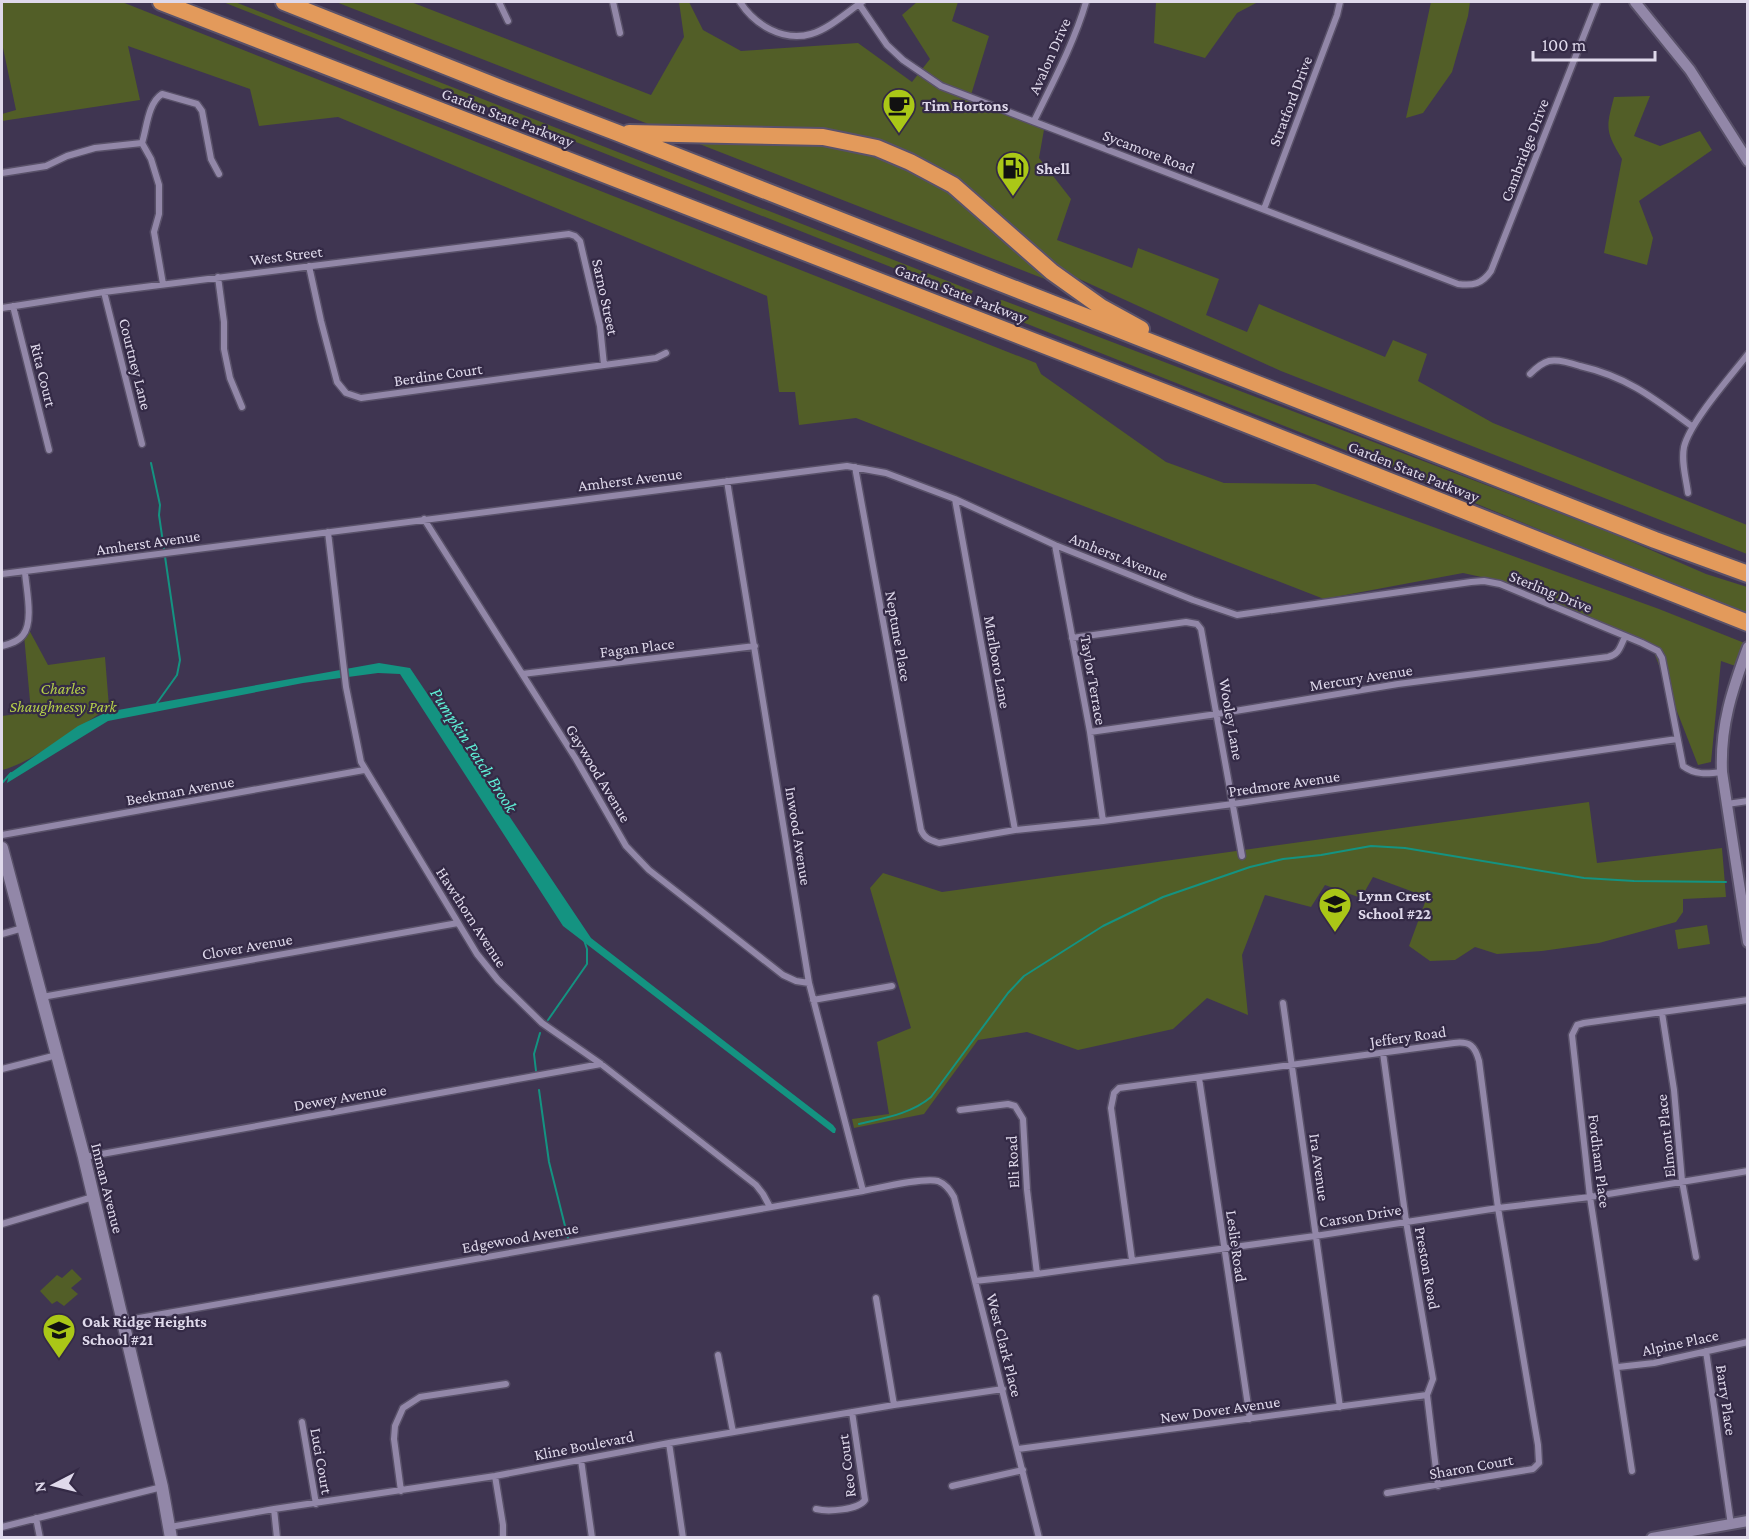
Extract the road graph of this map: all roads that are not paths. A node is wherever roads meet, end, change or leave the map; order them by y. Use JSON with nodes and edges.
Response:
{"nodes":[{"id":1,"x":161,"y":2,"type":"edge"},
{"id":2,"x":284,"y":2,"type":"edge"},
{"id":3,"x":499,"y":2,"type":"edge"},
{"id":4,"x":613,"y":2,"type":"edge"},
{"id":5,"x":740,"y":2,"type":"edge"},
{"id":6,"x":1086,"y":2,"type":"edge"},
{"id":7,"x":1340,"y":2,"type":"edge"},
{"id":8,"x":1597,"y":2,"type":"edge"},
{"id":9,"x":1635,"y":2,"type":"edge"},
{"id":10,"x":861,"y":3,"type":"edge"},
{"id":11,"x":508,"y":21,"type":"dead end"},
{"id":12,"x":620,"y":33,"type":"dead end"},
{"id":13,"x":1034,"y":121,"type":"junction"},
{"id":14,"x":618,"y":133,"type":"junction"},
{"id":15,"x":142,"y":143,"type":"junction"},
{"id":16,"x":1744,"y":149,"type":"edge"},
{"id":17,"x":1748,"y":161,"type":"edge"},
{"id":18,"x":2,"y":173,"type":"edge"},
{"id":19,"x":219,"y":174,"type":"dead end"},
{"id":20,"x":1264,"y":209,"type":"junction"},
{"id":21,"x":575,"y":236,"type":"joint"},
{"id":22,"x":309,"y":266,"type":"junction"},
{"id":23,"x":218,"y":277,"type":"junction"},
{"id":24,"x":162,"y":284,"type":"junction"},
{"id":25,"x":1458,"y":284,"type":"joint"},
{"id":26,"x":104,"y":292,"type":"junction"},
{"id":27,"x":13,"y":306,"type":"junction"},
{"id":28,"x":2,"y":308,"type":"edge"},
{"id":29,"x":666,"y":353,"type":"dead end"},
{"id":30,"x":1748,"y":354,"type":"edge"},
{"id":31,"x":1197,"y":361,"type":"junction"},
{"id":32,"x":604,"y":365,"type":"junction"},
{"id":33,"x":1530,"y":374,"type":"dead end"},
{"id":34,"x":242,"y":407,"type":"dead end"},
{"id":35,"x":1693,"y":427,"type":"junction"},
{"id":36,"x":142,"y":444,"type":"dead end"},
{"id":37,"x":49,"y":450,"type":"dead end"},
{"id":38,"x":855,"y":467,"type":"junction"},
{"id":39,"x":727,"y":481,"type":"junction"},
{"id":40,"x":1688,"y":493,"type":"dead end"},
{"id":41,"x":955,"y":500,"type":"junction"},
{"id":42,"x":424,"y":519,"type":"junction"},
{"id":43,"x":328,"y":531,"type":"junction"},
{"id":44,"x":1055,"y":545,"type":"junction"},
{"id":45,"x":25,"y":572,"type":"junction"},
{"id":46,"x":2,"y":574,"type":"edge"},
{"id":47,"x":1748,"y":574,"type":"edge"},
{"id":48,"x":1237,"y":615,"type":"joint"},
{"id":49,"x":1748,"y":623,"type":"edge"},
{"id":50,"x":1625,"y":637,"type":"junction"},
{"id":51,"x":1072,"y":638,"type":"junction"},
{"id":52,"x":2,"y":646,"type":"edge"},
{"id":53,"x":755,"y":646,"type":"junction"},
{"id":54,"x":1747,"y":647,"type":"edge"},
{"id":55,"x":522,"y":674,"type":"junction"},
{"id":56,"x":1217,"y":714,"type":"junction"},
{"id":57,"x":1090,"y":732,"type":"junction"},
{"id":58,"x":1677,"y":739,"type":"junction"},
{"id":59,"x":364,"y":770,"type":"junction"},
{"id":60,"x":1722,"y":772,"type":"junction"},
{"id":61,"x":1748,"y":801,"type":"edge"},
{"id":62,"x":1233,"y":804,"type":"junction"},
{"id":63,"x":1727,"y":804,"type":"junction"},
{"id":64,"x":917,"y":809,"type":"joint"},
{"id":65,"x":1103,"y":821,"type":"junction"},
{"id":66,"x":1015,"y":830,"type":"junction"},
{"id":67,"x":2,"y":835,"type":"edge"},
{"id":68,"x":2,"y":848,"type":"edge"},
{"id":69,"x":1242,"y":855,"type":"dead end"},
{"id":70,"x":458,"y":923,"type":"junction"},
{"id":71,"x":23,"y":928,"type":"junction"},
{"id":72,"x":2,"y":934,"type":"edge"},
{"id":73,"x":1748,"y":942,"type":"edge"},
{"id":74,"x":809,"y":983,"type":"junction"},
{"id":75,"x":892,"y":986,"type":"dead end"},
{"id":76,"x":40,"y":997,"type":"junction"},
{"id":77,"x":813,"y":1000,"type":"junction"},
{"id":78,"x":1748,"y":1000,"type":"edge"},
{"id":79,"x":1283,"y":1003,"type":"dead end"},
{"id":80,"x":1662,"y":1013,"type":"junction"},
{"id":81,"x":1383,"y":1053,"type":"junction"},
{"id":82,"x":57,"y":1055,"type":"junction"},
{"id":83,"x":601,"y":1064,"type":"junction"},
{"id":84,"x":1292,"y":1066,"type":"junction"},
{"id":85,"x":2,"y":1069,"type":"edge"},
{"id":86,"x":1199,"y":1078,"type":"junction"},
{"id":87,"x":960,"y":1110,"type":"dead end"},
{"id":88,"x":84,"y":1157,"type":"junction"},
{"id":89,"x":1748,"y":1172,"type":"edge"},
{"id":90,"x":923,"y":1181,"type":"joint"},
{"id":91,"x":1682,"y":1181,"type":"junction"},
{"id":92,"x":863,"y":1191,"type":"junction"},
{"id":93,"x":93,"y":1197,"type":"junction"},
{"id":94,"x":1590,"y":1197,"type":"junction"},
{"id":95,"x":770,"y":1208,"type":"junction"},
{"id":96,"x":1498,"y":1208,"type":"junction"},
{"id":97,"x":1406,"y":1221,"type":"junction"},
{"id":98,"x":2,"y":1224,"type":"edge"},
{"id":99,"x":1315,"y":1236,"type":"junction"},
{"id":100,"x":1223,"y":1248,"type":"junction"},
{"id":101,"x":1696,"y":1257,"type":"dead end"},
{"id":102,"x":1132,"y":1260,"type":"junction"},
{"id":103,"x":1037,"y":1274,"type":"junction"},
{"id":104,"x":975,"y":1281,"type":"junction"},
{"id":105,"x":876,"y":1298,"type":"dead end"},
{"id":106,"x":122,"y":1321,"type":"junction"},
{"id":107,"x":1748,"y":1342,"type":"edge"},
{"id":108,"x":1707,"y":1351,"type":"junction"},
{"id":109,"x":718,"y":1355,"type":"dead end"},
{"id":110,"x":1617,"y":1367,"type":"junction"},
{"id":111,"x":506,"y":1384,"type":"dead end"},
{"id":112,"x":1003,"y":1389,"type":"junction"},
{"id":113,"x":1427,"y":1395,"type":"junction"},
{"id":114,"x":894,"y":1405,"type":"junction"},
{"id":115,"x":1340,"y":1407,"type":"junction"},
{"id":116,"x":852,"y":1412,"type":"junction"},
{"id":117,"x":1250,"y":1419,"type":"junction"},
{"id":118,"x":302,"y":1422,"type":"dead end"},
{"id":119,"x":734,"y":1432,"type":"junction"},
{"id":120,"x":669,"y":1443,"type":"junction"},
{"id":121,"x":1538,"y":1445,"type":"joint"},
{"id":122,"x":1018,"y":1449,"type":"junction"},
{"id":123,"x":581,"y":1460,"type":"junction"},
{"id":124,"x":1023,"y":1470,"type":"junction"},
{"id":125,"x":1632,"y":1471,"type":"dead end"},
{"id":126,"x":495,"y":1476,"type":"junction"},
{"id":127,"x":952,"y":1486,"type":"dead end"},
{"id":128,"x":1438,"y":1486,"type":"junction"},
{"id":129,"x":162,"y":1487,"type":"junction"},
{"id":130,"x":401,"y":1491,"type":"junction"},
{"id":131,"x":1387,"y":1493,"type":"dead end"},
{"id":132,"x":316,"y":1504,"type":"junction"},
{"id":133,"x":274,"y":1509,"type":"junction"},
{"id":134,"x":816,"y":1509,"type":"dead end"},
{"id":135,"x":36,"y":1518,"type":"junction"},
{"id":136,"x":1748,"y":1521,"type":"edge"},
{"id":137,"x":1731,"y":1525,"type":"junction"},
{"id":138,"x":2,"y":1527,"type":"edge"},
{"id":139,"x":170,"y":1532,"type":"edge"},
{"id":140,"x":40,"y":1538,"type":"edge"},
{"id":141,"x":277,"y":1538,"type":"edge"},
{"id":142,"x":503,"y":1538,"type":"edge"},
{"id":143,"x":592,"y":1538,"type":"edge"},
{"id":144,"x":683,"y":1538,"type":"edge"},
{"id":145,"x":1039,"y":1538,"type":"edge"},
{"id":146,"x":1652,"y":1538,"type":"edge"}],
"edges":[{"from":1,"to":49,"type":"highway","name":"Garden State Parkway"},
{"from":2,"to":14,"type":"highway","name":"Garden State Parkway"},
{"from":3,"to":11,"type":"street"},
{"from":4,"to":12,"type":"street"},
{"from":5,"to":10,"type":"street"},
{"from":6,"to":13,"type":"street","name":"Avalon Drive"},
{"from":7,"to":20,"type":"street","name":"Stratford Drive"},
{"from":8,"to":25,"type":"street","name":"Cambridge Drive"},
{"from":9,"to":16,"type":"street"},
{"from":10,"to":13,"type":"street","name":"Sycamore Road"},
{"from":13,"to":20,"type":"street","name":"Sycamore Road"},
{"from":14,"to":31,"type":"highway","name":"Garden State Parkway"},
{"from":14,"to":31,"type":"highway"},
{"from":15,"to":18,"type":"street"},
{"from":15,"to":19,"type":"street"},
{"from":15,"to":24,"type":"street"},
{"from":16,"to":17,"type":"street"},
{"from":20,"to":25,"type":"street","name":"Sycamore Road"},
{"from":21,"to":22,"type":"street","name":"West Street"},
{"from":21,"to":32,"type":"street","name":"Sarno Street"},
{"from":22,"to":23,"type":"street","name":"West Street"},
{"from":22,"to":32,"type":"street","name":"Berdine Court"},
{"from":23,"to":24,"type":"street","name":"West Street"},
{"from":23,"to":34,"type":"street"},
{"from":24,"to":26,"type":"street","name":"West Street"},
{"from":26,"to":27,"type":"street","name":"West Street"},
{"from":26,"to":36,"type":"street","name":"Courtney Lane"},
{"from":27,"to":28,"type":"street","name":"West Street"},
{"from":27,"to":37,"type":"street","name":"Rita Court"},
{"from":29,"to":32,"type":"street","name":"Berdine Court"},
{"from":30,"to":35,"type":"street"},
{"from":31,"to":47,"type":"highway","name":"Garden State Parkway"},
{"from":33,"to":35,"type":"street"},
{"from":35,"to":40,"type":"street"},
{"from":38,"to":39,"type":"street","name":"Amherst Avenue"},
{"from":38,"to":41,"type":"street","name":"Amherst Avenue"},
{"from":38,"to":64,"type":"street","name":"Neptune Place"},
{"from":39,"to":42,"type":"street","name":"Amherst Avenue"},
{"from":39,"to":53,"type":"street","name":"Inwood Avenue"},
{"from":41,"to":44,"type":"street","name":"Amherst Avenue"},
{"from":41,"to":66,"type":"street","name":"Marlboro Lane"},
{"from":42,"to":43,"type":"street","name":"Amherst Avenue"},
{"from":42,"to":55,"type":"street","name":"Gaywood Avenue"},
{"from":43,"to":45,"type":"street","name":"Amherst Avenue"},
{"from":43,"to":59,"type":"street","name":"Hawthorn Avenue"},
{"from":44,"to":48,"type":"street","name":"Amherst Avenue"},
{"from":44,"to":51,"type":"street","name":"Taylor Terrace"},
{"from":45,"to":46,"type":"street","name":"Amherst Avenue"},
{"from":45,"to":52,"type":"street"},
{"from":48,"to":50,"type":"street","name":"Sterling Drive"},
{"from":50,"to":56,"type":"street","name":"Mercury Avenue"},
{"from":50,"to":58,"type":"street","name":"Sterling Drive"},
{"from":51,"to":56,"type":"street","name":"Wooley Lane"},
{"from":51,"to":57,"type":"street","name":"Taylor Terrace"},
{"from":53,"to":55,"type":"street","name":"Fagan Place"},
{"from":53,"to":74,"type":"street","name":"Inwood Avenue"},
{"from":54,"to":60,"type":"street"},
{"from":55,"to":74,"type":"street","name":"Gaywood Avenue"},
{"from":56,"to":57,"type":"street","name":"Mercury Avenue"},
{"from":56,"to":62,"type":"street","name":"Wooley Lane"},
{"from":57,"to":65,"type":"street","name":"Taylor Terrace"},
{"from":58,"to":60,"type":"street","name":"Sterling Drive"},
{"from":58,"to":62,"type":"street","name":"Predmore Avenue"},
{"from":59,"to":67,"type":"street","name":"Beekman Avenue"},
{"from":59,"to":70,"type":"street","name":"Hawthorn Avenue"},
{"from":60,"to":63,"type":"street"},
{"from":61,"to":63,"type":"street"},
{"from":62,"to":65,"type":"street","name":"Predmore Avenue"},
{"from":62,"to":69,"type":"street","name":"Wooley Lane"},
{"from":63,"to":73,"type":"street"},
{"from":64,"to":66,"type":"street","name":"Predmore Avenue"},
{"from":65,"to":66,"type":"street","name":"Predmore Avenue"},
{"from":68,"to":71,"type":"main road","name":"Inman Avenue"},
{"from":70,"to":76,"type":"street","name":"Clover Avenue"},
{"from":70,"to":83,"type":"street","name":"Hawthorn Avenue"},
{"from":71,"to":72,"type":"street"},
{"from":71,"to":76,"type":"main road","name":"Inman Avenue"},
{"from":74,"to":77,"type":"street","name":"Inwood Avenue"},
{"from":75,"to":77,"type":"street"},
{"from":76,"to":82,"type":"main road","name":"Inman Avenue"},
{"from":77,"to":92,"type":"street","name":"Inwood Avenue"},
{"from":78,"to":80,"type":"street","name":"Fordham Place"},
{"from":79,"to":84,"type":"street","name":"Ira Avenue"},
{"from":80,"to":91,"type":"street","name":"Elmont Place"},
{"from":80,"to":94,"type":"street","name":"Fordham Place"},
{"from":81,"to":84,"type":"street","name":"Jeffery Road"},
{"from":81,"to":96,"type":"street","name":"Jeffery Road"},
{"from":81,"to":97,"type":"street","name":"Preston Road"},
{"from":82,"to":85,"type":"street"},
{"from":82,"to":88,"type":"main road","name":"Inman Avenue"},
{"from":83,"to":88,"type":"street","name":"Dewey Avenue"},
{"from":83,"to":95,"type":"street","name":"Hawthorn Avenue"},
{"from":84,"to":86,"type":"street","name":"Jeffery Road"},
{"from":84,"to":99,"type":"street","name":"Ira Avenue"},
{"from":86,"to":100,"type":"street","name":"Leslie Road"},
{"from":86,"to":102,"type":"street","name":"Jeffery Road"},
{"from":87,"to":103,"type":"street","name":"Eli Road"},
{"from":88,"to":93,"type":"main road","name":"Inman Avenue"},
{"from":89,"to":91,"type":"street","name":"Carson Drive"},
{"from":90,"to":92,"type":"street","name":"Edgewood Avenue"},
{"from":90,"to":104,"type":"street","name":"West Clark Place"},
{"from":91,"to":94,"type":"street","name":"Carson Drive"},
{"from":91,"to":101,"type":"street","name":"Elmont Place"},
{"from":92,"to":95,"type":"street","name":"Edgewood Avenue"},
{"from":93,"to":98,"type":"street"},
{"from":93,"to":106,"type":"main road","name":"Inman Avenue"},
{"from":94,"to":96,"type":"street","name":"Carson Drive"},
{"from":94,"to":110,"type":"street","name":"Fordham Place"},
{"from":95,"to":106,"type":"street","name":"Edgewood Avenue"},
{"from":96,"to":97,"type":"street","name":"Carson Drive"},
{"from":96,"to":121,"type":"street","name":"Jeffery Road"},
{"from":97,"to":99,"type":"street","name":"Carson Drive"},
{"from":97,"to":113,"type":"street","name":"Preston Road"},
{"from":99,"to":100,"type":"street","name":"Carson Drive"},
{"from":99,"to":115,"type":"street","name":"Ira Avenue"},
{"from":100,"to":102,"type":"street","name":"Carson Drive"},
{"from":100,"to":117,"type":"street","name":"Leslie Road"},
{"from":102,"to":103,"type":"street","name":"Carson Drive"},
{"from":103,"to":104,"type":"street","name":"Carson Drive"},
{"from":104,"to":112,"type":"street","name":"West Clark Place"},
{"from":105,"to":114,"type":"street"},
{"from":106,"to":129,"type":"main road","name":"Inman Avenue"},
{"from":107,"to":108,"type":"street","name":"Alpine Place"},
{"from":108,"to":110,"type":"street","name":"Alpine Place"},
{"from":108,"to":137,"type":"street","name":"Barry Place"},
{"from":109,"to":119,"type":"street"},
{"from":110,"to":125,"type":"street","name":"Fordham Place"},
{"from":111,"to":130,"type":"street"},
{"from":112,"to":114,"type":"street","name":"Kline Boulevard"},
{"from":112,"to":122,"type":"street","name":"West Clark Place"},
{"from":113,"to":115,"type":"street","name":"New Dover Avenue"},
{"from":113,"to":128,"type":"street","name":"Preston Road"},
{"from":114,"to":116,"type":"street","name":"Kline Boulevard"},
{"from":115,"to":117,"type":"street","name":"New Dover Avenue"},
{"from":116,"to":119,"type":"street","name":"Kline Boulevard"},
{"from":116,"to":134,"type":"street","name":"Reo Court"},
{"from":117,"to":122,"type":"street","name":"New Dover Avenue"},
{"from":118,"to":132,"type":"street","name":"Luci Court"},
{"from":119,"to":120,"type":"street","name":"Kline Boulevard"},
{"from":120,"to":123,"type":"street","name":"Kline Boulevard"},
{"from":120,"to":144,"type":"street"},
{"from":121,"to":128,"type":"street","name":"Sharon Court"},
{"from":122,"to":124,"type":"street","name":"West Clark Place"},
{"from":123,"to":126,"type":"street","name":"Kline Boulevard"},
{"from":123,"to":143,"type":"street"},
{"from":124,"to":127,"type":"street"},
{"from":124,"to":145,"type":"street","name":"West Clark Place"},
{"from":126,"to":130,"type":"street","name":"Kline Boulevard"},
{"from":126,"to":142,"type":"street"},
{"from":128,"to":131,"type":"street","name":"Sharon Court"},
{"from":129,"to":135,"type":"street"},
{"from":129,"to":139,"type":"main road","name":"Inman Avenue"},
{"from":130,"to":132,"type":"street","name":"Kline Boulevard"},
{"from":132,"to":133,"type":"street","name":"Kline Boulevard"},
{"from":133,"to":139,"type":"street","name":"Kline Boulevard"},
{"from":133,"to":141,"type":"street"},
{"from":135,"to":138,"type":"street"},
{"from":135,"to":140,"type":"street"},
{"from":136,"to":137,"type":"street"},
{"from":137,"to":146,"type":"street"}]}
